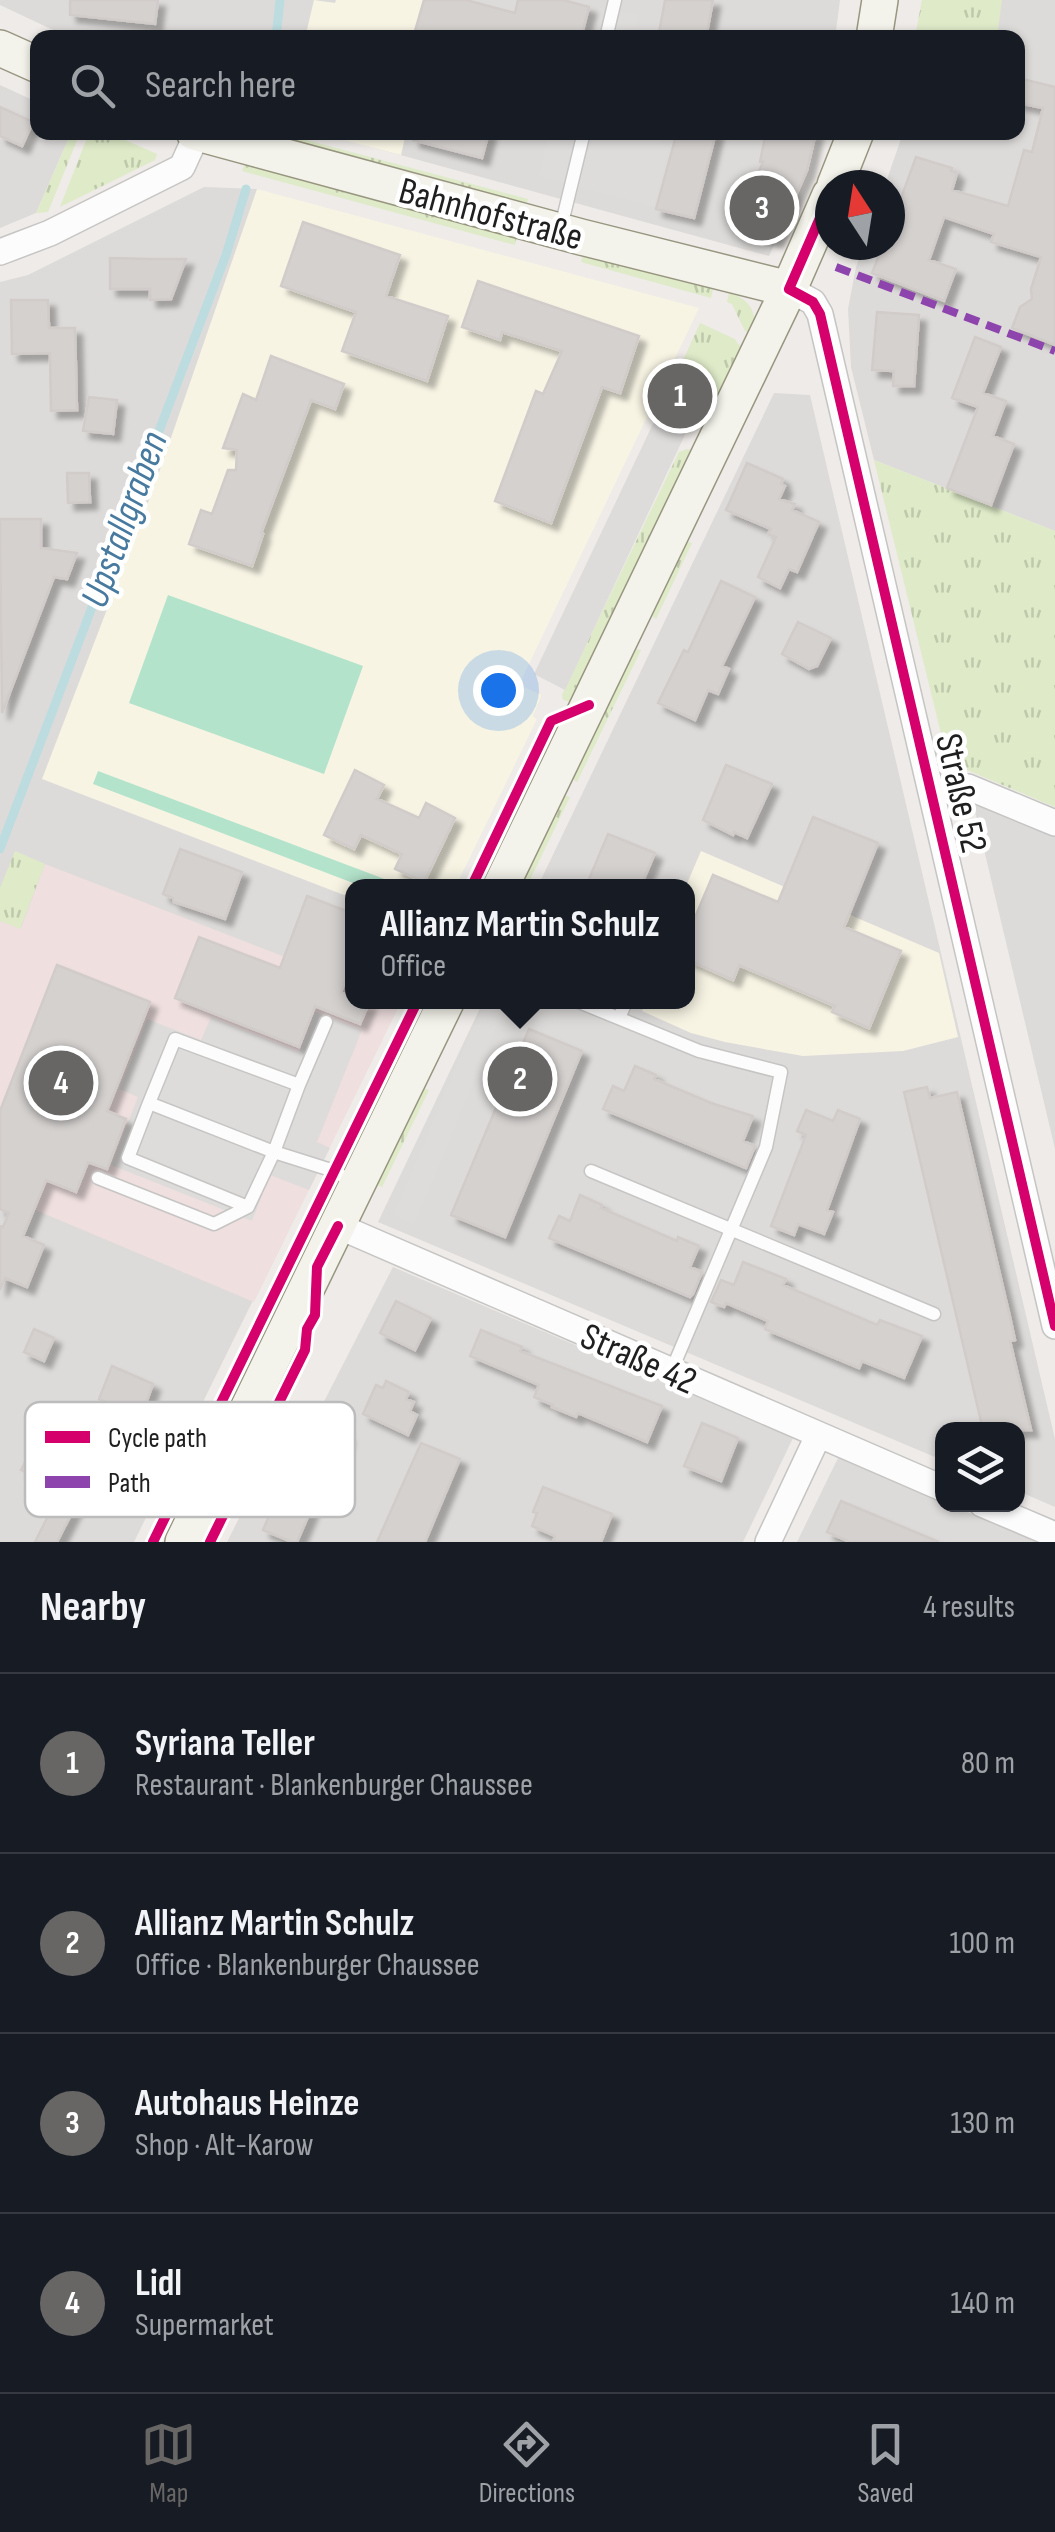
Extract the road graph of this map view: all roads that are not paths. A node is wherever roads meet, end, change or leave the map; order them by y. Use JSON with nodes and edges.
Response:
{"nodes":[{"id":1,"x":614,"y":0,"type":"edge"},
{"id":2,"x":880,"y":0,"type":"edge"},
{"id":3,"x":608,"y":30,"type":"edge"},
{"id":4,"x":875,"y":30,"type":"edge"},
{"id":5,"x":0,"y":48,"type":"edge"},
{"id":6,"x":30,"y":61,"type":"edge"},
{"id":7,"x":192,"y":140,"type":"edge"},
{"id":8,"x":221,"y":140,"type":"edge"},
{"id":9,"x":582,"y":140,"type":"edge"},
{"id":10,"x":853,"y":140,"type":"edge"},
{"id":11,"x":840,"y":170,"type":"edge"},
{"id":12,"x":815,"y":229,"type":"edge"},
{"id":13,"x":560,"y":232,"type":"junction"},
{"id":14,"x":0,"y":252,"type":"edge"},
{"id":15,"x":789,"y":289,"type":"junction"},
{"id":16,"x":932,"y":793,"type":"junction"},
{"id":17,"x":1055,"y":823,"type":"edge"},
{"id":18,"x":503,"y":879,"type":"edge"},
{"id":19,"x":443,"y":1009,"type":"edge"},
{"id":20,"x":596,"y":1009,"type":"edge"},
{"id":21,"x":623,"y":1009,"type":"edge"},
{"id":22,"x":619,"y":1018,"type":"junction"},
{"id":23,"x":326,"y":1022,"type":"dead end"},
{"id":24,"x":300,"y":1085,"type":"junction"},
{"id":25,"x":149,"y":1103,"type":"junction"},
{"id":26,"x":274,"y":1152,"type":"junction"},
{"id":27,"x":590,"y":1171,"type":"dead end"},
{"id":28,"x":98,"y":1178,"type":"dead end"},
{"id":29,"x":358,"y":1184,"type":"junction"},
{"id":30,"x":248,"y":1207,"type":"junction"},
{"id":31,"x":338,"y":1226,"type":"junction"},
{"id":32,"x":731,"y":1230,"type":"junction"},
{"id":33,"x":934,"y":1314,"type":"dead end"},
{"id":34,"x":1055,"y":1326,"type":"edge"},
{"id":35,"x":672,"y":1372,"type":"junction"},
{"id":36,"x":252,"y":1402,"type":"edge"},
{"id":37,"x":818,"y":1436,"type":"junction"},
{"id":38,"x":935,"y":1485,"type":"edge"},
{"id":39,"x":1001,"y":1512,"type":"edge"},
{"id":40,"x":195,"y":1517,"type":"edge"},
{"id":41,"x":1055,"y":1535,"type":"edge"},
{"id":42,"x":183,"y":1542,"type":"edge"},
{"id":43,"x":768,"y":1542,"type":"edge"}],
"edges":[{"from":1,"to":3,"type":"lane"},
{"from":2,"to":4,"type":"main road"},
{"from":5,"to":6,"type":"main road"},
{"from":7,"to":14,"type":"street"},
{"from":8,"to":13,"type":"main road","name":"Bahnhofstraße"},
{"from":9,"to":13,"type":"lane"},
{"from":10,"to":11,"type":"main road"},
{"from":12,"to":15,"type":"main road"},
{"from":13,"to":15,"type":"main road","name":"Bahnhofstraße"},
{"from":15,"to":16,"type":"street","name":"Straße 52"},
{"from":15,"to":18,"type":"main road"},
{"from":16,"to":17,"type":"street"},
{"from":16,"to":34,"type":"street","name":"Straße 52"},
{"from":19,"to":29,"type":"main road"},
{"from":20,"to":22,"type":"lane"},
{"from":21,"to":22,"type":"lane"},
{"from":22,"to":32,"type":"lane"},
{"from":23,"to":24,"type":"lane"},
{"from":24,"to":25,"type":"lane"},
{"from":24,"to":26,"type":"lane"},
{"from":25,"to":26,"type":"lane"},
{"from":25,"to":30,"type":"lane"},
{"from":26,"to":29,"type":"lane"},
{"from":26,"to":30,"type":"lane"},
{"from":27,"to":32,"type":"lane"},
{"from":28,"to":30,"type":"lane"},
{"from":29,"to":31,"type":"main road"},
{"from":31,"to":35,"type":"street","name":"Straße 42"},
{"from":31,"to":36,"type":"main road"},
{"from":32,"to":33,"type":"lane"},
{"from":32,"to":35,"type":"lane"},
{"from":35,"to":37,"type":"street","name":"Straße 42"},
{"from":37,"to":38,"type":"street","name":"Straße 42"},
{"from":37,"to":43,"type":"street"},
{"from":39,"to":41,"type":"street"},
{"from":40,"to":42,"type":"main road"}]}
